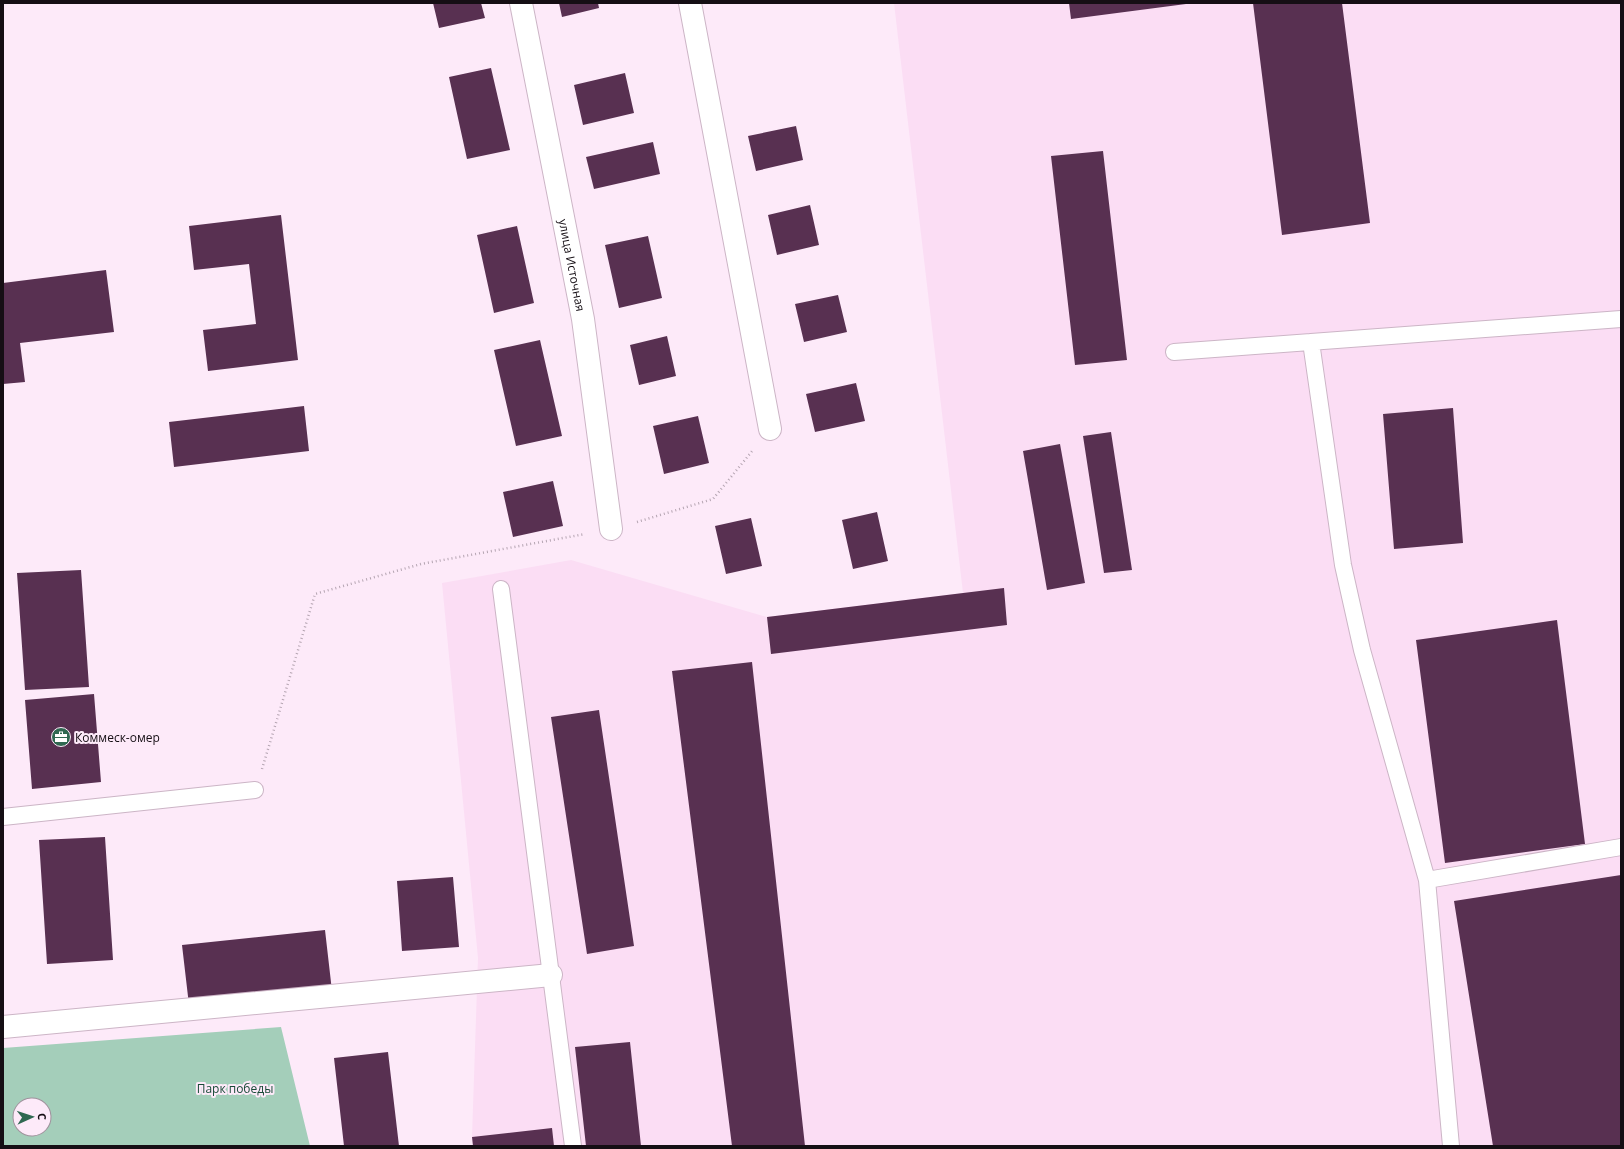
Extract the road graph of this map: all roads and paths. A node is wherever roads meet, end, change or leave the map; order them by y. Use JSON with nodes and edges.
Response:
{"nodes":[{"id":1,"x":521,"y":3,"type":"edge"},
{"id":2,"x":690,"y":3,"type":"edge"},
{"id":3,"x":1621,"y":319,"type":"edge"},
{"id":4,"x":1311,"y":342,"type":"junction"},
{"id":5,"x":1174,"y":352,"type":"dead end"},
{"id":6,"x":770,"y":429,"type":"joint"},
{"id":7,"x":611,"y":530,"type":"junction"},
{"id":8,"x":501,"y":589,"type":"dead end"},
{"id":9,"x":255,"y":790,"type":"joint"},
{"id":10,"x":3,"y":817,"type":"edge"},
{"id":11,"x":1621,"y":847,"type":"edge"},
{"id":12,"x":1427,"y":880,"type":"junction"},
{"id":13,"x":551,"y":975,"type":"junction"},
{"id":14,"x":3,"y":1027,"type":"edge"},
{"id":15,"x":573,"y":1146,"type":"edge"},
{"id":16,"x":1451,"y":1146,"type":"edge"}],
"edges":[{"from":1,"to":7,"type":"street","name":"улица Источная"},
{"from":2,"to":6,"type":"street"},
{"from":3,"to":4,"type":"lane"},
{"from":4,"to":5,"type":"lane"},
{"from":4,"to":12,"type":"lane"},
{"from":6,"to":7,"type":"path"},
{"from":7,"to":9,"type":"path"},
{"from":8,"to":13,"type":"lane"},
{"from":9,"to":10,"type":"lane"},
{"from":11,"to":12,"type":"lane"},
{"from":12,"to":16,"type":"lane"},
{"from":13,"to":14,"type":"street"},
{"from":13,"to":15,"type":"lane"}]}
